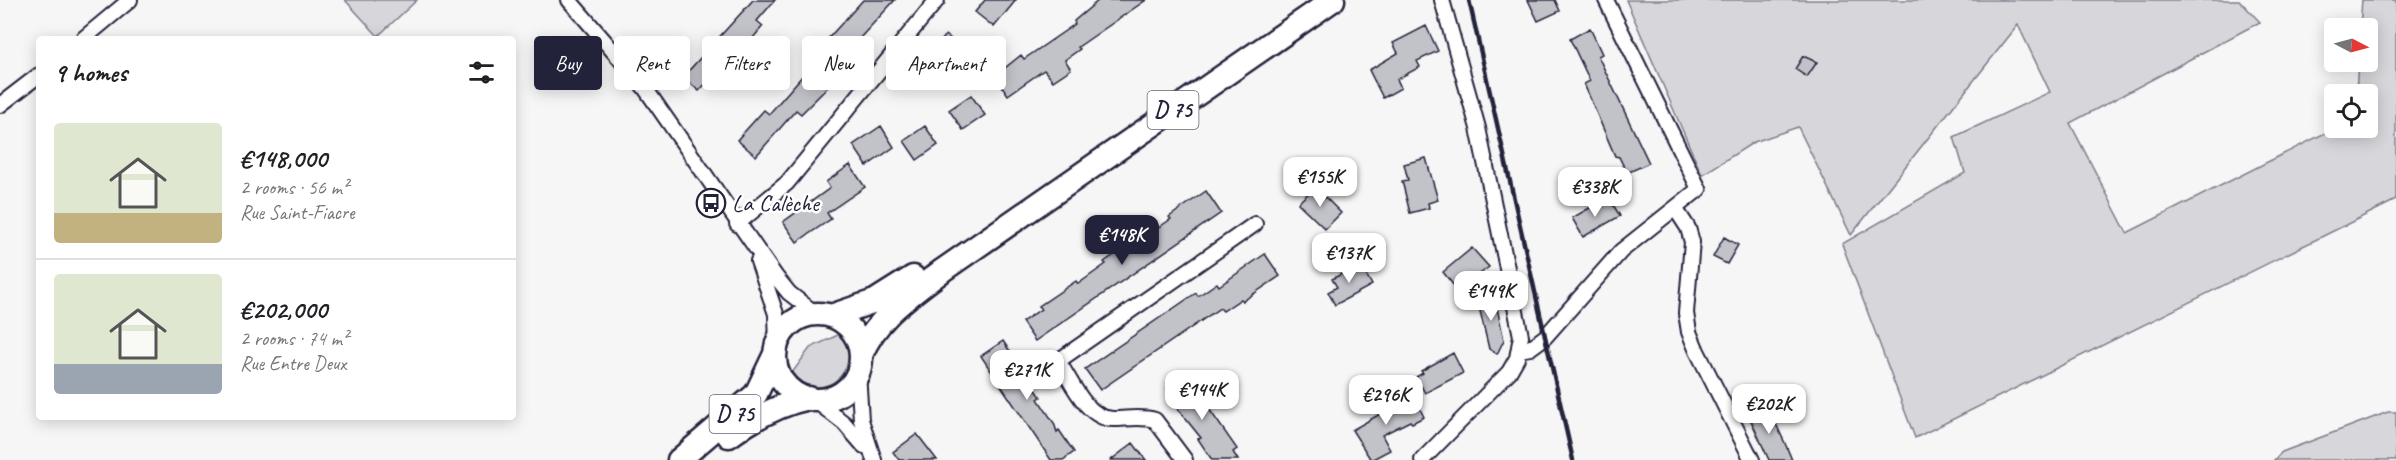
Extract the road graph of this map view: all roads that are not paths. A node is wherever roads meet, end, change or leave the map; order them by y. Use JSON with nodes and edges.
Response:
{"nodes":[{"id":1,"x":130,"y":0,"type":"edge"},
{"id":2,"x":569,"y":0,"type":"edge"},
{"id":3,"x":937,"y":0,"type":"edge"},
{"id":4,"x":1311,"y":0,"type":"edge"},
{"id":5,"x":1333,"y":0,"type":"edge"},
{"id":6,"x":1442,"y":0,"type":"edge"},
{"id":7,"x":1606,"y":0,"type":"edge"},
{"id":8,"x":87,"y":36,"type":"edge"},
{"id":9,"x":36,"y":77,"type":"edge"},
{"id":10,"x":0,"y":105,"type":"edge"},
{"id":11,"x":1675,"y":208,"type":"junction"},
{"id":12,"x":737,"y":224,"type":"junction"},
{"id":13,"x":1255,"y":224,"type":"dead end"},
{"id":14,"x":748,"y":240,"type":"junction"},
{"id":15,"x":823,"y":315,"type":"junction"},
{"id":16,"x":776,"y":350,"type":"junction"},
{"id":17,"x":1519,"y":350,"type":"junction"},
{"id":18,"x":860,"y":363,"type":"junction"},
{"id":19,"x":811,"y":399,"type":"junction"},
{"id":20,"x":679,"y":460,"type":"edge"},
{"id":21,"x":697,"y":460,"type":"edge"},
{"id":22,"x":874,"y":460,"type":"edge"},
{"id":23,"x":1185,"y":460,"type":"edge"},
{"id":24,"x":1422,"y":460,"type":"edge"},
{"id":25,"x":1752,"y":460,"type":"edge"}],
"edges":[{"from":1,"to":8,"type":"street"},
{"from":2,"to":12,"type":"street"},
{"from":3,"to":12,"type":"street"},
{"from":4,"to":15,"type":"main road","number":"D 75"},
{"from":5,"to":18,"type":"main road","number":"D 75"},
{"from":6,"to":17,"type":"street"},
{"from":7,"to":11,"type":"street"},
{"from":9,"to":10,"type":"street"},
{"from":11,"to":17,"type":"street"},
{"from":11,"to":25,"type":"street"},
{"from":12,"to":14,"type":"street"},
{"from":13,"to":23,"type":"street"},
{"from":14,"to":15,"type":"street"},
{"from":14,"to":16,"type":"street"},
{"from":15,"to":16,"type":"main road"},
{"from":15,"to":18,"type":"main road"},
{"from":16,"to":19,"type":"main road"},
{"from":16,"to":20,"type":"main road","number":"D 75"},
{"from":17,"to":24,"type":"street"},
{"from":18,"to":19,"type":"main road"},
{"from":18,"to":22,"type":"street"},
{"from":19,"to":21,"type":"main road","number":"D 75"},
{"from":19,"to":22,"type":"street"}]}
